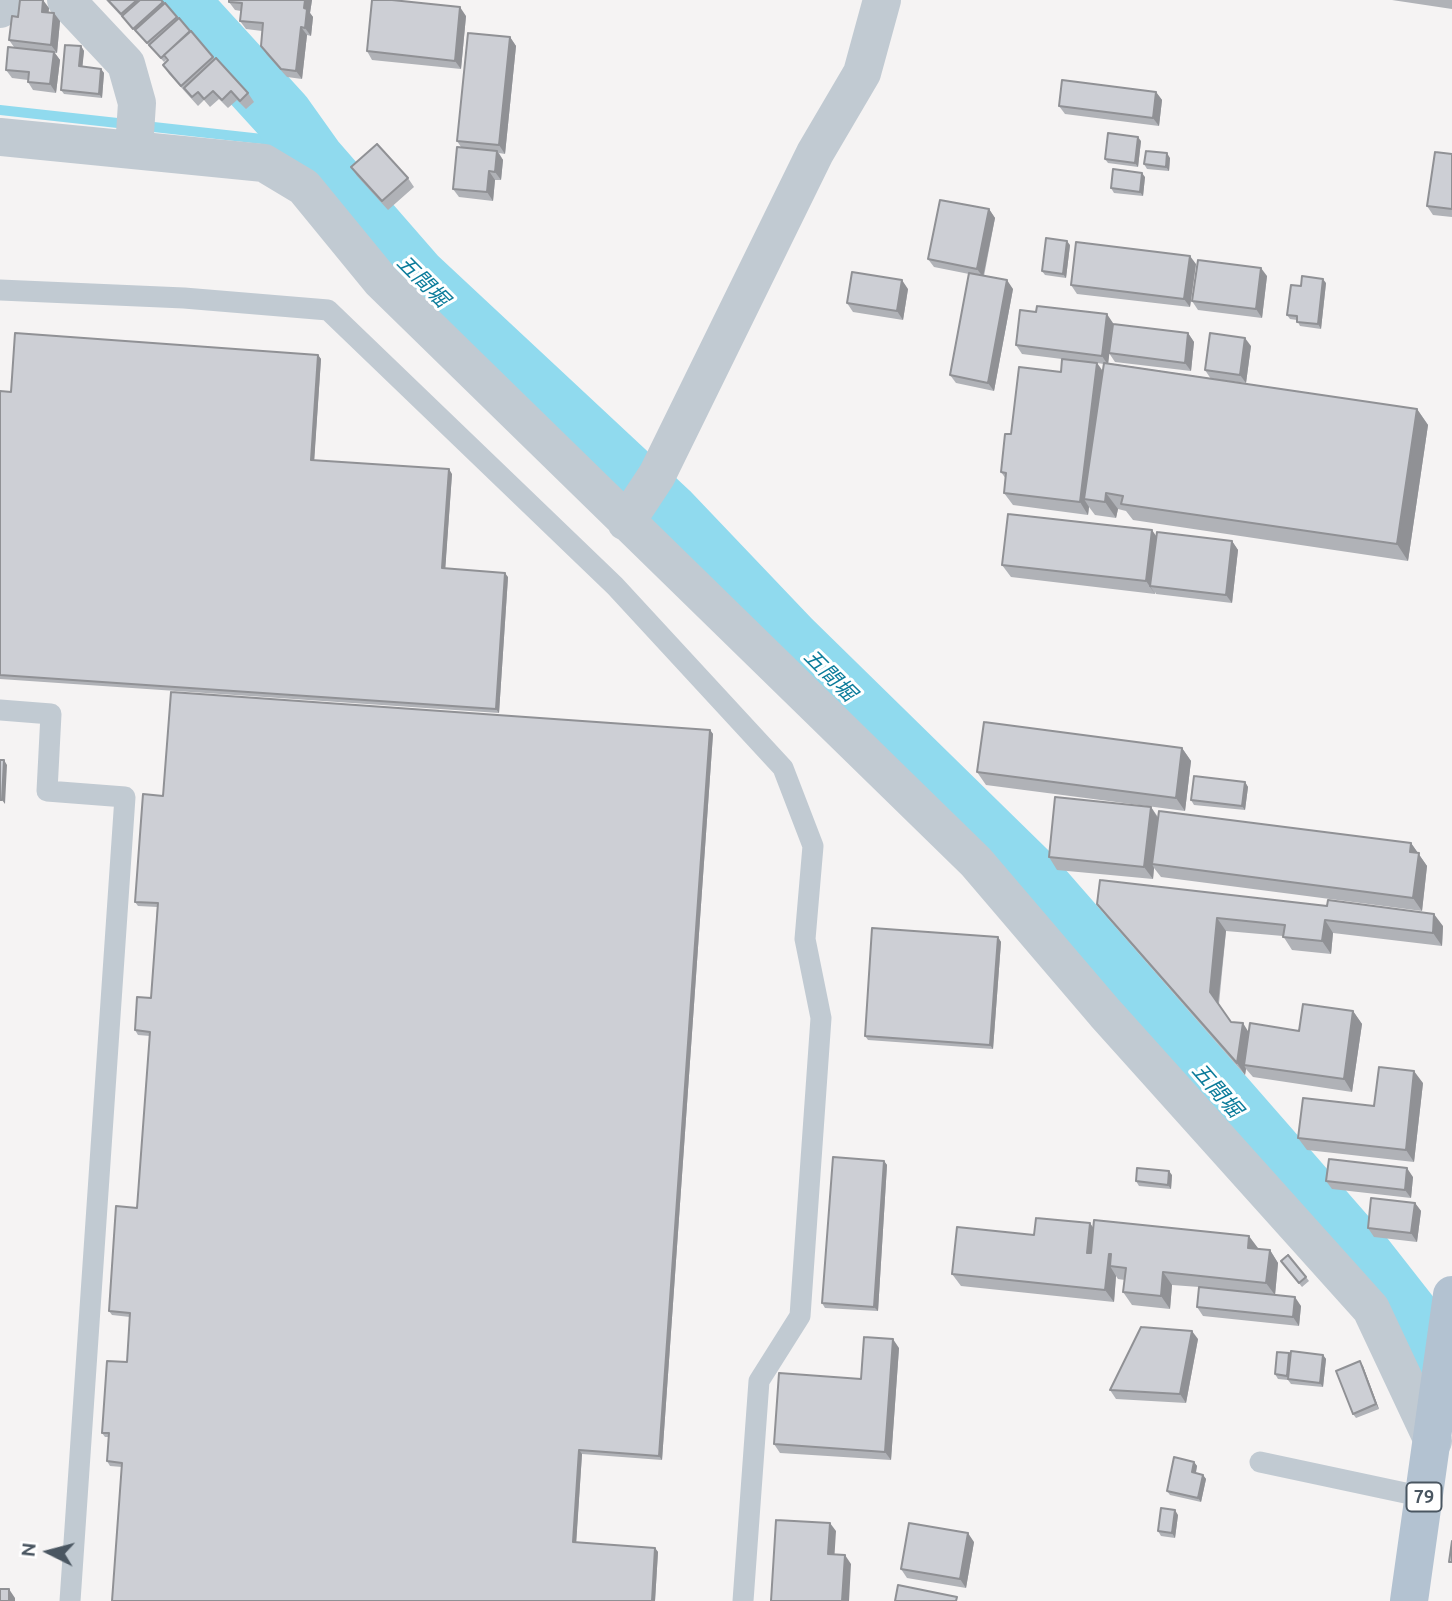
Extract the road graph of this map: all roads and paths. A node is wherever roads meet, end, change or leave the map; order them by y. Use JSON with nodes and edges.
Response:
{"nodes":[{"id":1,"x":1,"y":0,"type":"edge"},
{"id":2,"x":66,"y":0,"type":"edge"},
{"id":3,"x":881,"y":0,"type":"edge"},
{"id":4,"x":0,"y":9,"type":"edge"},
{"id":5,"x":135,"y":129,"type":"junction"},
{"id":6,"x":0,"y":137,"type":"edge"},
{"id":7,"x":0,"y":290,"type":"edge"},
{"id":8,"x":640,"y":500,"type":"junction"},
{"id":9,"x":0,"y":710,"type":"edge"},
{"id":10,"x":1450,"y":1318,"type":"edge"},
{"id":11,"x":1433,"y":1441,"type":"junction"},
{"id":12,"x":1260,"y":1462,"type":"dead end"},
{"id":13,"x":1424,"y":1497,"type":"junction"},
{"id":14,"x":70,"y":1601,"type":"edge"},
{"id":15,"x":743,"y":1601,"type":"edge"},
{"id":16,"x":1409,"y":1601,"type":"edge"}],
"edges":[{"from":1,"to":4,"type":"street"},
{"from":2,"to":5,"type":"street"},
{"from":3,"to":8,"type":"street"},
{"from":5,"to":6,"type":"street"},
{"from":5,"to":8,"type":"street"},
{"from":7,"to":15,"type":"lane"},
{"from":8,"to":11,"type":"street"},
{"from":9,"to":14,"type":"lane"},
{"from":10,"to":11,"type":"main road","number":"79"},
{"from":11,"to":13,"type":"main road","number":"79"},
{"from":12,"to":13,"type":"lane"},
{"from":13,"to":16,"type":"main road","number":"79"}]}
